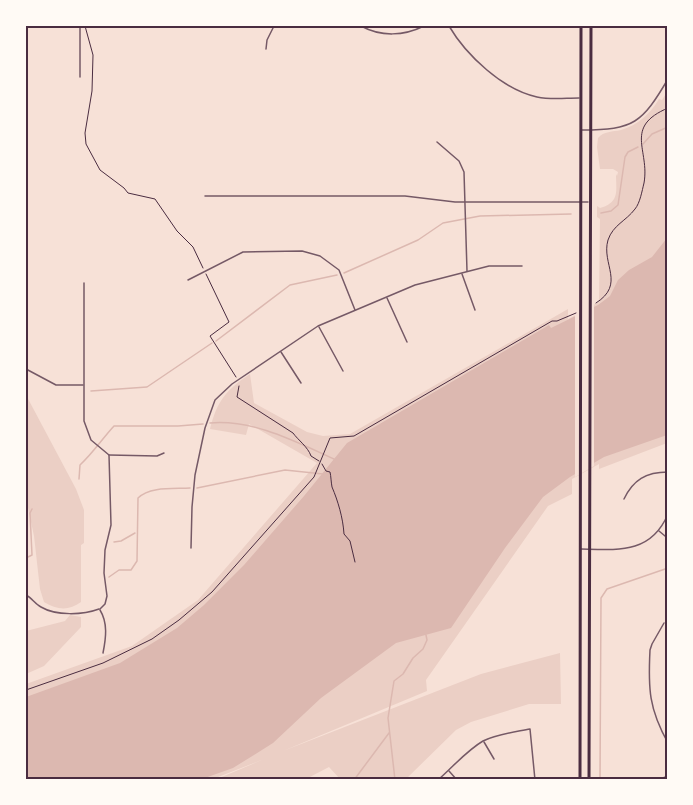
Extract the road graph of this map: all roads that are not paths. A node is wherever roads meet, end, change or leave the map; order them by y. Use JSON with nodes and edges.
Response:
{"nodes":[{"id":1,"x":80,"y":26,"type":"edge"},
{"id":2,"x":273,"y":26,"type":"edge"},
{"id":3,"x":361,"y":26,"type":"edge"},
{"id":4,"x":424,"y":26,"type":"edge"},
{"id":5,"x":449,"y":26,"type":"edge"},
{"id":6,"x":581,"y":26,"type":"edge"},
{"id":7,"x":591,"y":26,"type":"edge"},
{"id":8,"x":266,"y":49,"type":"dead end"},
{"id":9,"x":80,"y":77,"type":"dead end"},
{"id":10,"x":668,"y":79,"type":"edge"},
{"id":11,"x":582,"y":98,"type":"junction"},
{"id":12,"x":582,"y":129,"type":"junction"},
{"id":13,"x":591,"y":130,"type":"junction"},
{"id":14,"x":437,"y":142,"type":"dead end"},
{"id":15,"x":206,"y":196,"type":"dead end"},
{"id":16,"x":466,"y":202,"type":"junction"},
{"id":17,"x":582,"y":202,"type":"junction"},
{"id":18,"x":591,"y":202,"type":"junction"},
{"id":19,"x":522,"y":266,"type":"dead end"},
{"id":20,"x":467,"y":272,"type":"junction"},
{"id":21,"x":462,"y":273,"type":"junction"},
{"id":22,"x":188,"y":280,"type":"dead end"},
{"id":23,"x":84,"y":283,"type":"dead end"},
{"id":24,"x":387,"y":298,"type":"junction"},
{"id":25,"x":475,"y":310,"type":"dead end"},
{"id":26,"x":355,"y":311,"type":"junction"},
{"id":27,"x":318,"y":326,"type":"junction"},
{"id":28,"x":407,"y":342,"type":"dead end"},
{"id":29,"x":280,"y":351,"type":"junction"},
{"id":30,"x":26,"y":369,"type":"edge"},
{"id":31,"x":343,"y":371,"type":"dead end"},
{"id":32,"x":302,"y":383,"type":"dead end"},
{"id":33,"x":84,"y":385,"type":"junction"},
{"id":34,"x":164,"y":453,"type":"dead end"},
{"id":35,"x":109,"y":455,"type":"junction"},
{"id":36,"x":668,"y":472,"type":"edge"},
{"id":37,"x":624,"y":499,"type":"dead end"},
{"id":38,"x":668,"y":514,"type":"edge"},
{"id":39,"x":659,"y":530,"type":"junction"},
{"id":40,"x":665,"y":536,"type":"dead end"},
{"id":41,"x":191,"y":548,"type":"dead end"},
{"id":42,"x":580,"y":549,"type":"junction"},
{"id":43,"x":589,"y":549,"type":"junction"},
{"id":44,"x":26,"y":595,"type":"edge"},
{"id":45,"x":100,"y":609,"type":"junction"},
{"id":46,"x":664,"y":623,"type":"dead end"},
{"id":47,"x":103,"y":653,"type":"dead end"},
{"id":48,"x":484,"y":741,"type":"junction"},
{"id":49,"x":668,"y":743,"type":"edge"},
{"id":50,"x":494,"y":759,"type":"dead end"},
{"id":51,"x":449,"y":771,"type":"junction"},
{"id":52,"x":668,"y":776,"type":"edge"},
{"id":53,"x":438,"y":780,"type":"edge"},
{"id":54,"x":457,"y":780,"type":"edge"},
{"id":55,"x":535,"y":780,"type":"edge"},
{"id":56,"x":580,"y":780,"type":"edge"},
{"id":57,"x":589,"y":780,"type":"edge"},
{"id":58,"x":658,"y":780,"type":"edge"}],
"edges":[{"from":1,"to":9,"type":"street"},
{"from":2,"to":8,"type":"street"},
{"from":3,"to":4,"type":"street"},
{"from":5,"to":11,"type":"street"},
{"from":6,"to":11,"type":"main road"},
{"from":7,"to":13,"type":"main road"},
{"from":10,"to":13,"type":"street"},
{"from":11,"to":12,"type":"main road"},
{"from":12,"to":13,"type":"street"},
{"from":12,"to":17,"type":"main road"},
{"from":13,"to":18,"type":"main road"},
{"from":14,"to":16,"type":"street"},
{"from":15,"to":16,"type":"street"},
{"from":16,"to":17,"type":"street"},
{"from":16,"to":20,"type":"street"},
{"from":17,"to":18,"type":"street"},
{"from":17,"to":42,"type":"main road"},
{"from":18,"to":43,"type":"main road"},
{"from":19,"to":20,"type":"street"},
{"from":20,"to":21,"type":"street"},
{"from":21,"to":24,"type":"street"},
{"from":21,"to":25,"type":"street"},
{"from":22,"to":26,"type":"street"},
{"from":23,"to":33,"type":"street"},
{"from":24,"to":26,"type":"street"},
{"from":24,"to":28,"type":"street"},
{"from":26,"to":27,"type":"street"},
{"from":27,"to":29,"type":"street"},
{"from":27,"to":31,"type":"street"},
{"from":29,"to":32,"type":"street"},
{"from":29,"to":41,"type":"street"},
{"from":30,"to":33,"type":"street"},
{"from":33,"to":35,"type":"street"},
{"from":34,"to":35,"type":"street"},
{"from":35,"to":45,"type":"street"},
{"from":36,"to":37,"type":"street"},
{"from":38,"to":39,"type":"street"},
{"from":39,"to":40,"type":"street"},
{"from":39,"to":43,"type":"street"},
{"from":42,"to":43,"type":"street"},
{"from":42,"to":56,"type":"main road"},
{"from":43,"to":57,"type":"main road"},
{"from":44,"to":45,"type":"street"},
{"from":45,"to":47,"type":"street"},
{"from":46,"to":49,"type":"street"},
{"from":48,"to":50,"type":"street"},
{"from":48,"to":51,"type":"street"},
{"from":48,"to":55,"type":"street"},
{"from":51,"to":53,"type":"street"},
{"from":51,"to":54,"type":"street"},
{"from":52,"to":58,"type":"street"}]}
